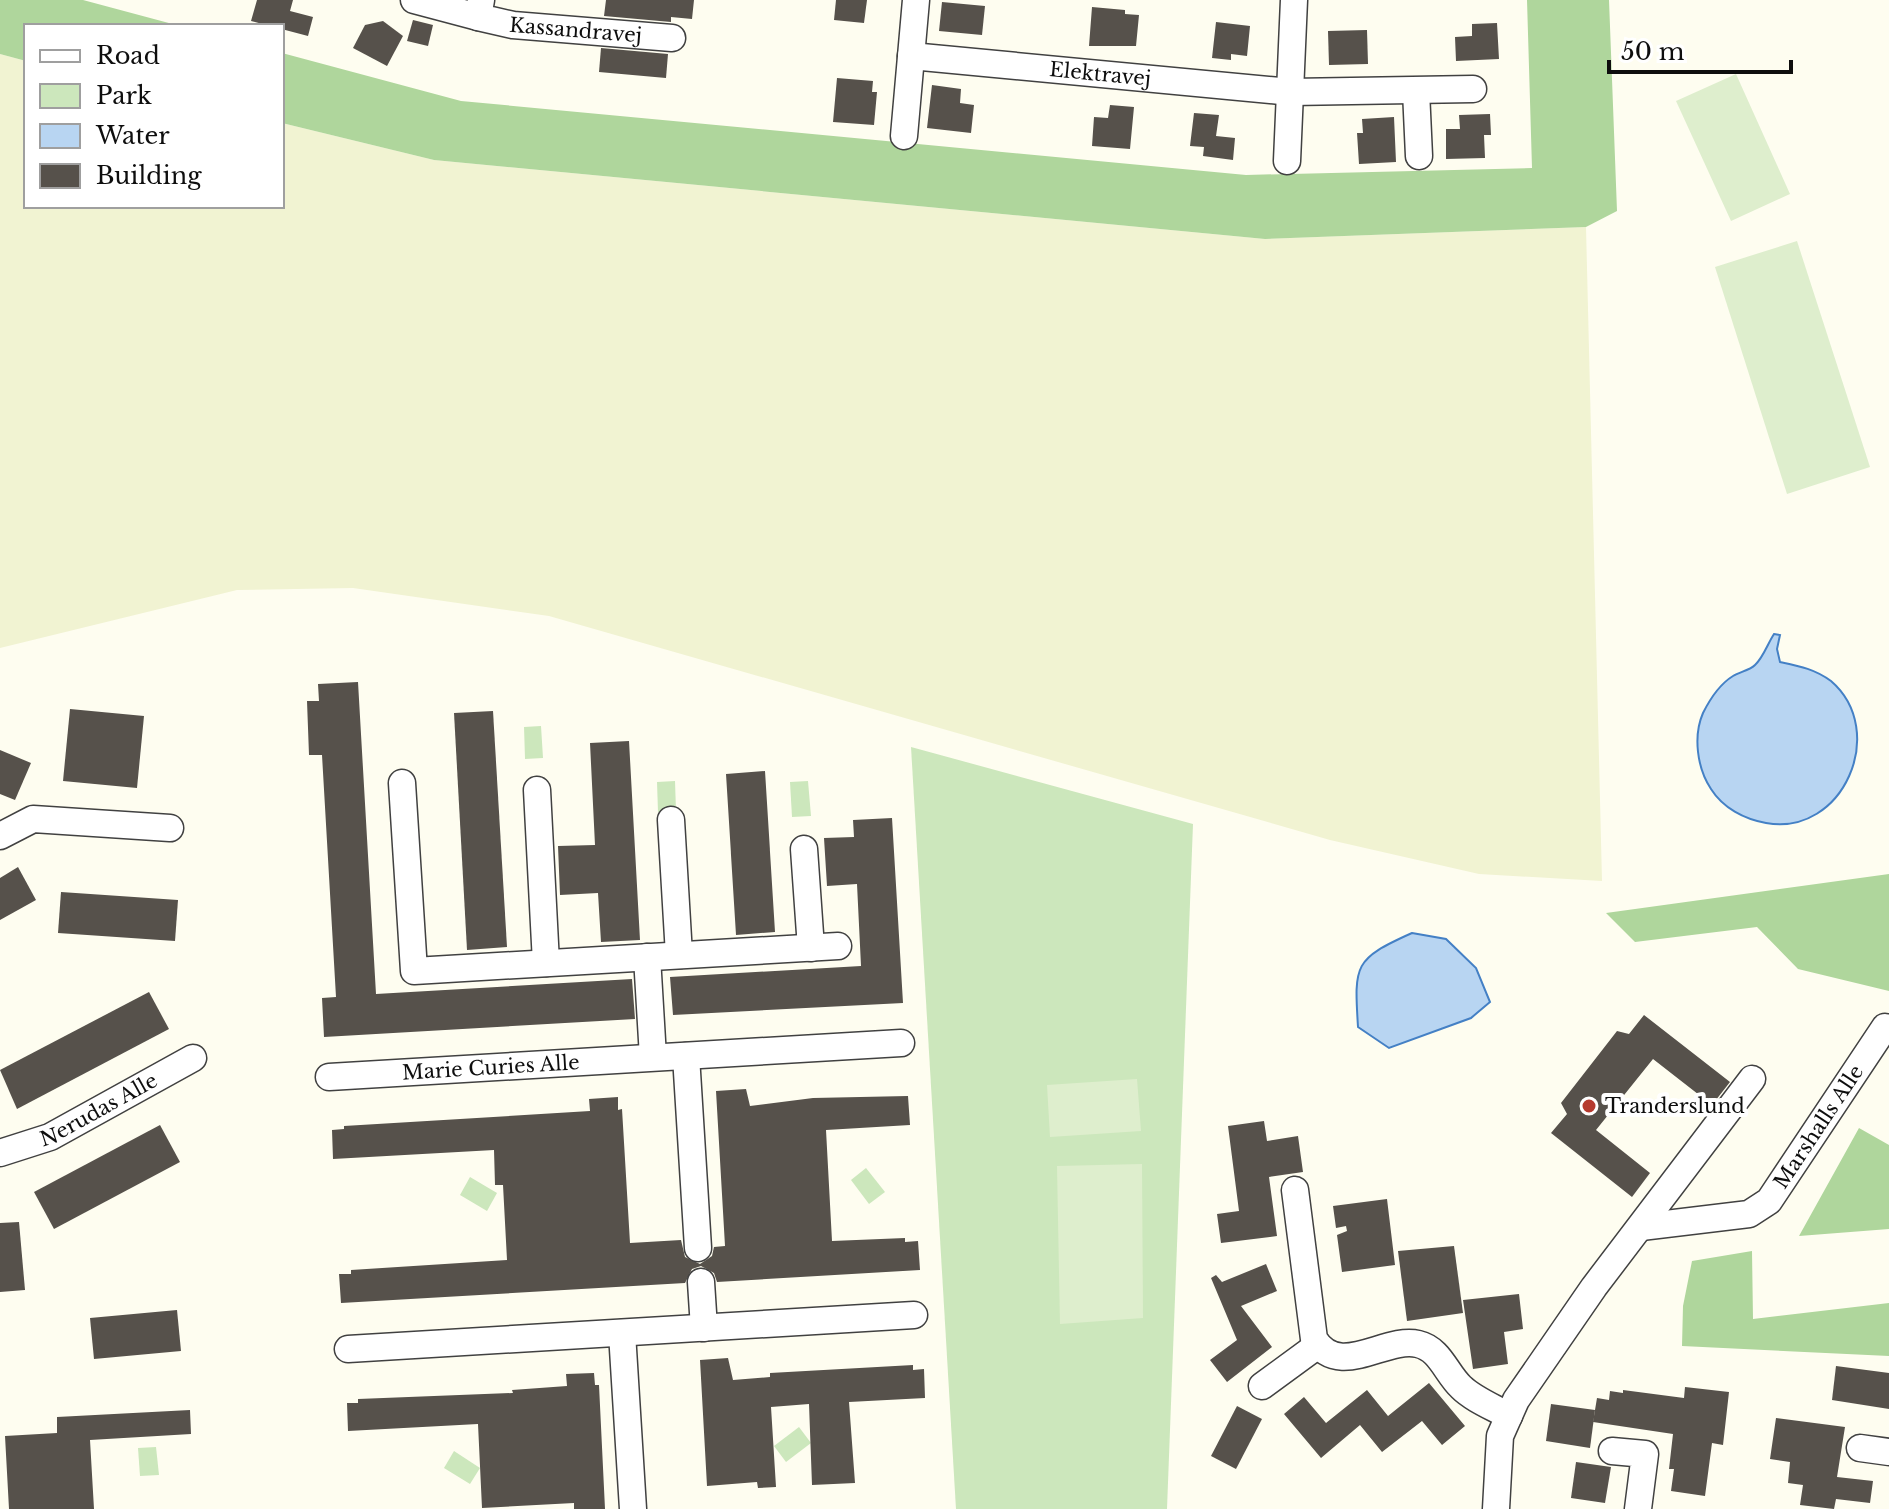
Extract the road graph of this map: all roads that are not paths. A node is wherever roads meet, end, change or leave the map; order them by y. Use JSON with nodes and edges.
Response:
{"nodes":[{"id":1,"x":414,"y":0,"type":"edge"},
{"id":2,"x":916,"y":0,"type":"edge"},
{"id":3,"x":1294,"y":0,"type":"edge"},
{"id":4,"x":480,"y":8,"type":"edge"},
{"id":5,"x":672,"y":38,"type":"dead end"},
{"id":6,"x":911,"y":56,"type":"junction"},
{"id":7,"x":1473,"y":89,"type":"dead end"},
{"id":8,"x":1416,"y":91,"type":"junction"},
{"id":9,"x":1291,"y":92,"type":"junction"},
{"id":10,"x":904,"y":136,"type":"dead end"},
{"id":11,"x":1419,"y":156,"type":"dead end"},
{"id":12,"x":1287,"y":161,"type":"dead end"},
{"id":13,"x":402,"y":783,"type":"dead end"},
{"id":14,"x":537,"y":790,"type":"dead end"},
{"id":15,"x":671,"y":820,"type":"dead end"},
{"id":16,"x":170,"y":828,"type":"dead end"},
{"id":17,"x":0,"y":836,"type":"edge"},
{"id":18,"x":804,"y":849,"type":"dead end"},
{"id":19,"x":838,"y":946,"type":"dead end"},
{"id":20,"x":811,"y":948,"type":"junction"},
{"id":21,"x":679,"y":955,"type":"junction"},
{"id":22,"x":647,"y":957,"type":"junction"},
{"id":23,"x":546,"y":963,"type":"junction"},
{"id":24,"x":1889,"y":1028,"type":"edge"},
{"id":25,"x":901,"y":1043,"type":"dead end"},
{"id":26,"x":686,"y":1056,"type":"junction"},
{"id":27,"x":653,"y":1057,"type":"junction"},
{"id":28,"x":193,"y":1058,"type":"dead end"},
{"id":29,"x":329,"y":1077,"type":"dead end"},
{"id":30,"x":1752,"y":1079,"type":"dead end"},
{"id":31,"x":0,"y":1153,"type":"edge"},
{"id":32,"x":1295,"y":1190,"type":"dead end"},
{"id":33,"x":1641,"y":1227,"type":"junction"},
{"id":34,"x":698,"y":1248,"type":"dead end"},
{"id":35,"x":701,"y":1282,"type":"dead end"},
{"id":36,"x":914,"y":1315,"type":"dead end"},
{"id":37,"x":704,"y":1328,"type":"junction"},
{"id":38,"x":622,"y":1333,"type":"junction"},
{"id":39,"x":1318,"y":1345,"type":"junction"},
{"id":40,"x":348,"y":1349,"type":"dead end"},
{"id":41,"x":1262,"y":1386,"type":"dead end"},
{"id":42,"x":1509,"y":1416,"type":"junction"},
{"id":43,"x":1860,"y":1448,"type":"dead end"},
{"id":44,"x":1612,"y":1451,"type":"dead end"},
{"id":45,"x":1889,"y":1452,"type":"edge"},
{"id":46,"x":633,"y":1509,"type":"edge"},
{"id":47,"x":1496,"y":1509,"type":"edge"},
{"id":48,"x":1638,"y":1509,"type":"edge"}],
"edges":[{"from":1,"to":4,"type":"street","name":"Kassandravej"},
{"from":2,"to":6,"type":"street"},
{"from":3,"to":9,"type":"street"},
{"from":4,"to":5,"type":"street","name":"Kassandravej"},
{"from":6,"to":9,"type":"street","name":"Elektravej"},
{"from":6,"to":10,"type":"street"},
{"from":7,"to":8,"type":"street","name":"Elektravej"},
{"from":8,"to":9,"type":"street","name":"Elektravej"},
{"from":8,"to":11,"type":"street"},
{"from":9,"to":12,"type":"street"},
{"from":13,"to":23,"type":"street"},
{"from":14,"to":23,"type":"street"},
{"from":15,"to":21,"type":"street"},
{"from":16,"to":17,"type":"street"},
{"from":18,"to":20,"type":"street"},
{"from":19,"to":20,"type":"street"},
{"from":20,"to":21,"type":"street"},
{"from":21,"to":22,"type":"street"},
{"from":22,"to":23,"type":"street"},
{"from":22,"to":27,"type":"street"},
{"from":24,"to":33,"type":"street","name":"Marshalls Alle"},
{"from":25,"to":26,"type":"street","name":"Marie Curies Alle"},
{"from":26,"to":27,"type":"street","name":"Marie Curies Alle"},
{"from":26,"to":34,"type":"street"},
{"from":27,"to":29,"type":"street","name":"Marie Curies Alle"},
{"from":28,"to":31,"type":"street","name":"Nerudas Alle"},
{"from":30,"to":33,"type":"street"},
{"from":32,"to":39,"type":"street"},
{"from":33,"to":42,"type":"street"},
{"from":35,"to":37,"type":"street"},
{"from":36,"to":37,"type":"street"},
{"from":37,"to":38,"type":"street"},
{"from":38,"to":40,"type":"street"},
{"from":38,"to":46,"type":"street"},
{"from":39,"to":41,"type":"street"},
{"from":39,"to":42,"type":"street"},
{"from":42,"to":47,"type":"street"},
{"from":43,"to":45,"type":"street"},
{"from":44,"to":48,"type":"street"}]}
